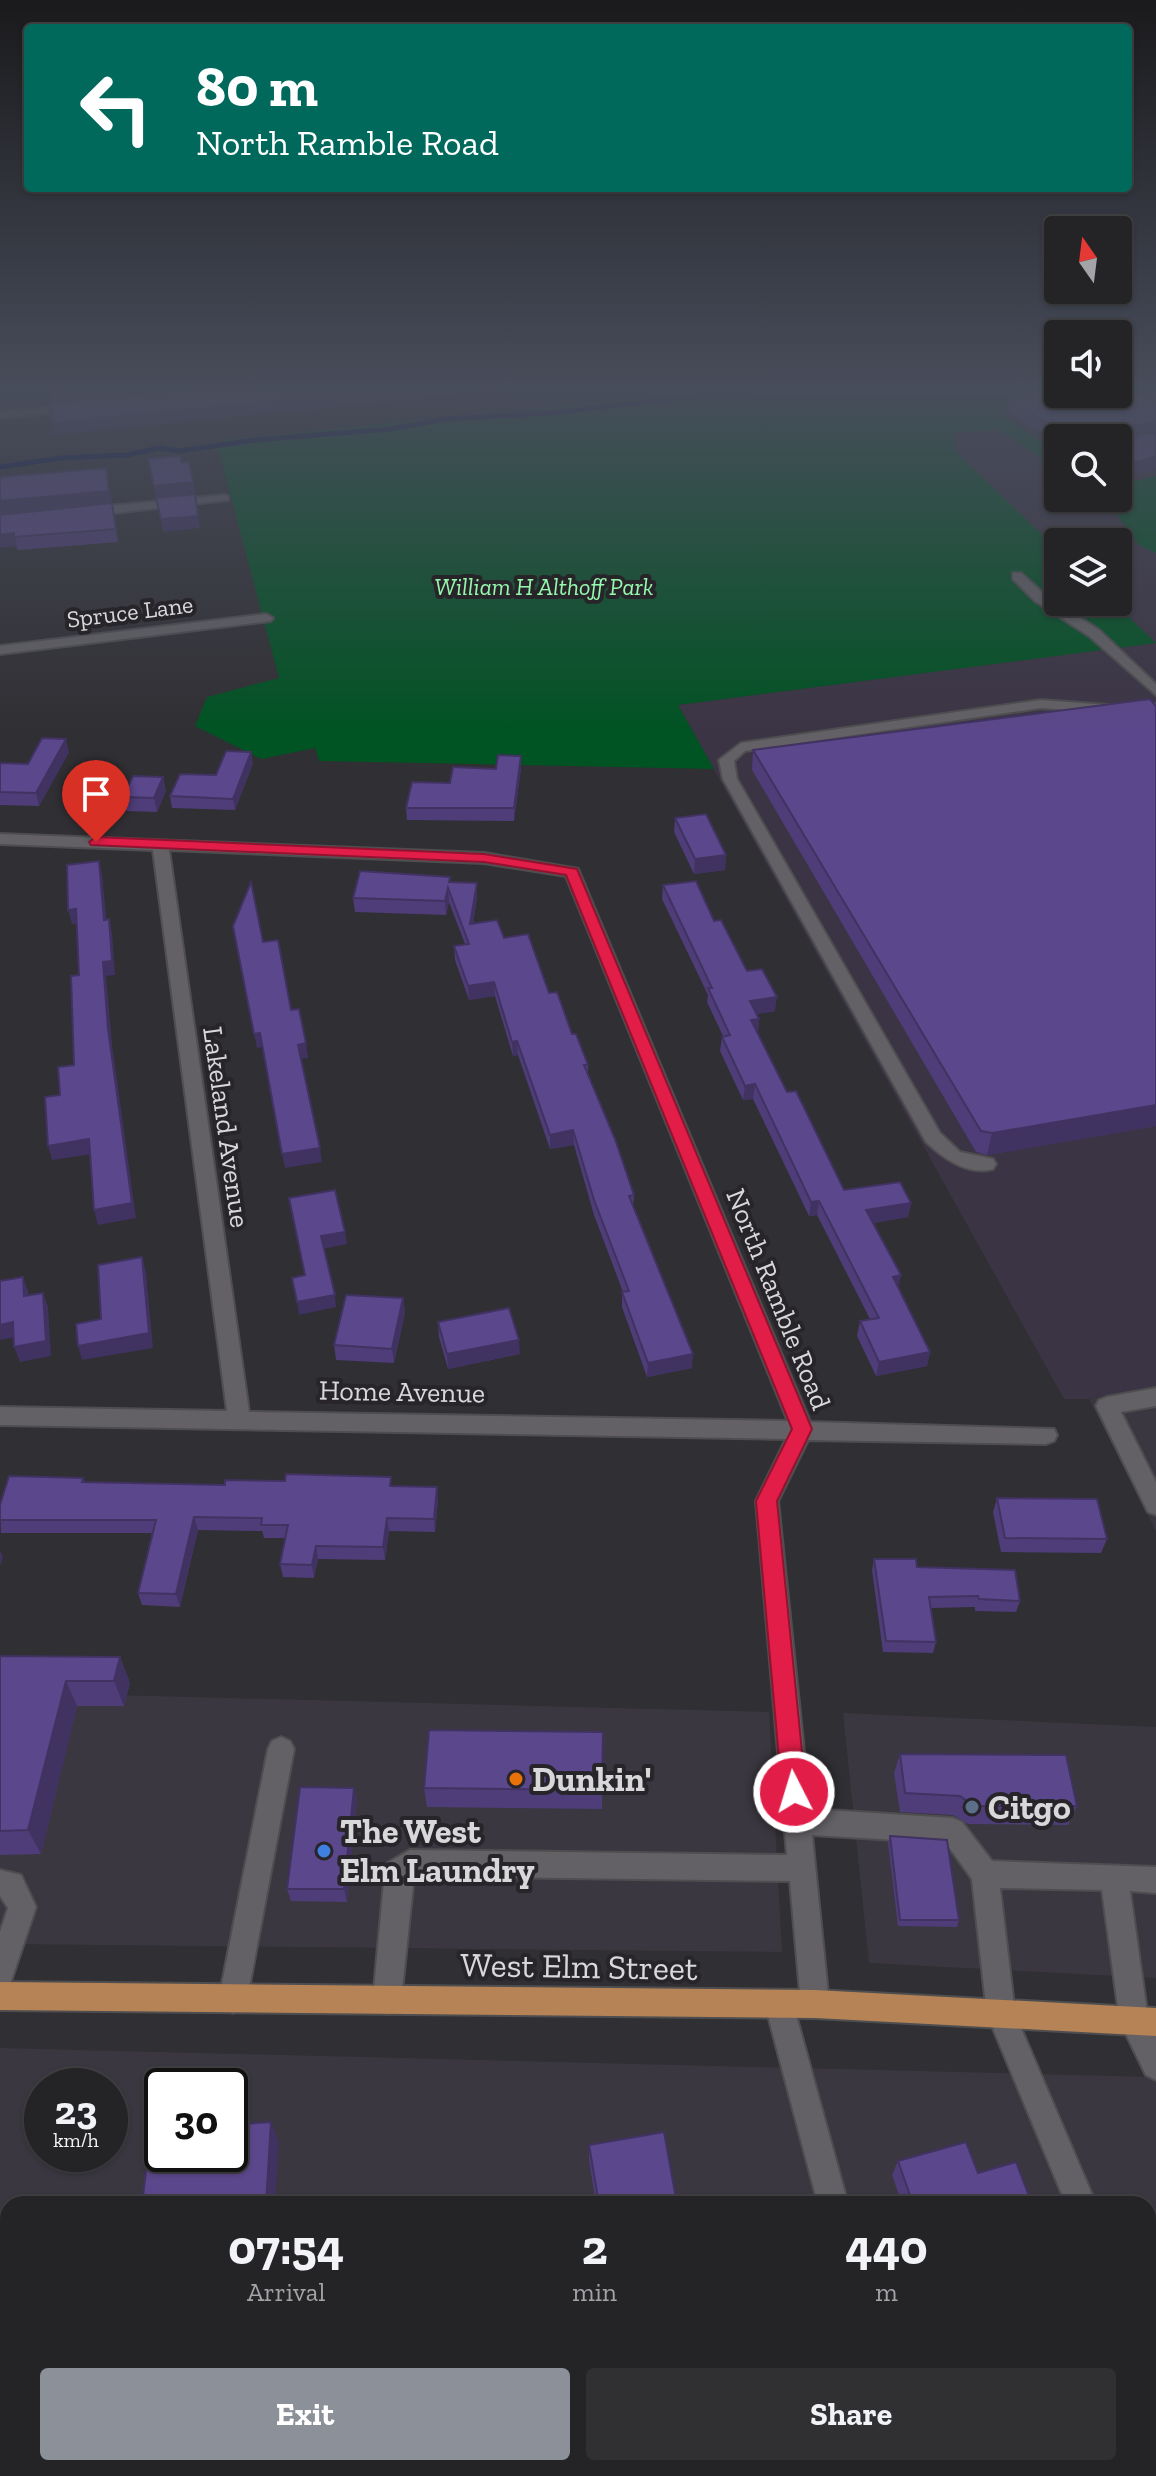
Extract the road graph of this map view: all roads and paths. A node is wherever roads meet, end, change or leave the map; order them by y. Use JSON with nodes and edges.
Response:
{"nodes":[{"id":1,"x":189,"y":502,"type":"edge"},
{"id":2,"x":75,"y":513,"type":"edge"},
{"id":3,"x":1017,"y":576,"type":"dead end"},
{"id":4,"x":266,"y":618,"type":"dead end"},
{"id":5,"x":0,"y":650,"type":"edge"},
{"id":6,"x":1156,"y":691,"type":"edge"},
{"id":7,"x":1156,"y":708,"type":"edge"},
{"id":8,"x":0,"y":839,"type":"edge"},
{"id":9,"x":160,"y":844,"type":"junction"},
{"id":10,"x":986,"y":1164,"type":"dead end"},
{"id":11,"x":1156,"y":1397,"type":"edge"},
{"id":12,"x":0,"y":1416,"type":"edge"},
{"id":13,"x":239,"y":1418,"type":"junction"},
{"id":14,"x":802,"y":1429,"type":"junction"},
{"id":15,"x":1046,"y":1435,"type":"dead end"},
{"id":16,"x":1156,"y":1505,"type":"edge"},
{"id":17,"x":281,"y":1749,"type":"dead end"},
{"id":18,"x":797,"y":1821,"type":"junction"},
{"id":19,"x":802,"y":1868,"type":"junction"},
{"id":20,"x":985,"y":1874,"type":"junction"},
{"id":21,"x":1114,"y":1877,"type":"junction"},
{"id":22,"x":1156,"y":1880,"type":"edge"},
{"id":23,"x":0,"y":1883,"type":"edge"},
{"id":24,"x":0,"y":1974,"type":"edge"},
{"id":25,"x":0,"y":1996,"type":"edge"},
{"id":26,"x":233,"y":1999,"type":"junction"},
{"id":27,"x":387,"y":2000,"type":"junction"},
{"id":28,"x":779,"y":2004,"type":"junction"},
{"id":29,"x":815,"y":2004,"type":"junction"},
{"id":30,"x":1001,"y":2014,"type":"junction"},
{"id":31,"x":1145,"y":2022,"type":"edge"},
{"id":32,"x":1156,"y":2065,"type":"edge"},
{"id":33,"x":831,"y":2196,"type":"edge"},
{"id":34,"x":1078,"y":2196,"type":"edge"}],
"edges":[{"from":1,"to":2,"type":"street"},
{"from":3,"to":6,"type":"street"},
{"from":4,"to":5,"type":"street","name":"Spruce Lane"},
{"from":7,"to":10,"type":"street"},
{"from":8,"to":9,"type":"street"},
{"from":9,"to":13,"type":"street","name":"Lakeland Avenue"},
{"from":9,"to":14,"type":"street","name":"North Ramble Road"},
{"from":11,"to":16,"type":"street"},
{"from":12,"to":13,"type":"street","name":"Home Avenue"},
{"from":13,"to":14,"type":"street","name":"Home Avenue"},
{"from":14,"to":15,"type":"street","name":"Home Avenue"},
{"from":14,"to":18,"type":"street","name":"North Ramble Road"},
{"from":17,"to":26,"type":"street"},
{"from":18,"to":19,"type":"street","name":"North Ramble Road"},
{"from":18,"to":20,"type":"street"},
{"from":19,"to":27,"type":"street"},
{"from":19,"to":29,"type":"street","name":"North Ramble Road"},
{"from":20,"to":21,"type":"street"},
{"from":20,"to":30,"type":"street"},
{"from":21,"to":22,"type":"street"},
{"from":21,"to":31,"type":"street"},
{"from":23,"to":24,"type":"street"},
{"from":25,"to":26,"type":"main road","name":"West Elm Street"},
{"from":26,"to":27,"type":"main road","name":"West Elm Street"},
{"from":27,"to":28,"type":"main road","name":"West Elm Street"},
{"from":28,"to":29,"type":"main road","name":"West Elm Street"},
{"from":28,"to":33,"type":"street"},
{"from":29,"to":30,"type":"main road","name":"West Elm Street"},
{"from":30,"to":31,"type":"main road","name":"West Elm Street"},
{"from":30,"to":34,"type":"street"},
{"from":31,"to":32,"type":"street"}]}
